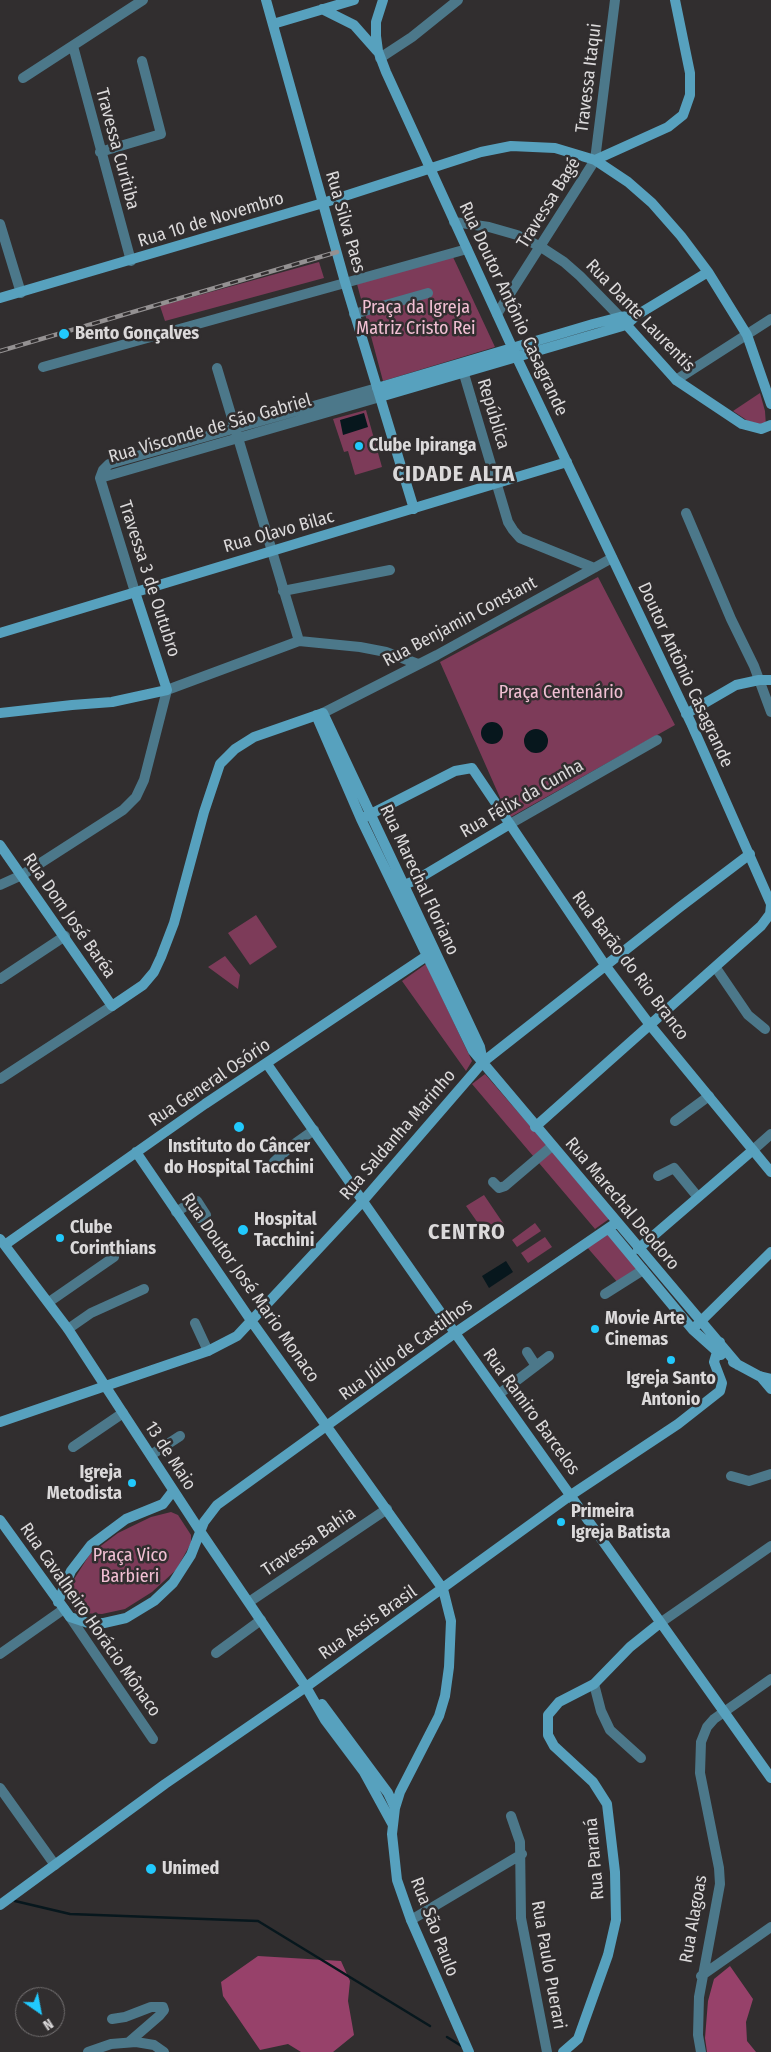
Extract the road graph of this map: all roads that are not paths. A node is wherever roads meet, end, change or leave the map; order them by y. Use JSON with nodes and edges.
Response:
{"nodes":[{"id":1,"x":143,"y":0,"type":"edge"},
{"id":2,"x":266,"y":0,"type":"edge"},
{"id":3,"x":354,"y":0,"type":"edge"},
{"id":4,"x":383,"y":0,"type":"edge"},
{"id":5,"x":458,"y":0,"type":"edge"},
{"id":6,"x":614,"y":0,"type":"edge"},
{"id":7,"x":675,"y":0,"type":"edge"},
{"id":8,"x":322,"y":10,"type":"junction"},
{"id":9,"x":273,"y":24,"type":"junction"},
{"id":10,"x":73,"y":46,"type":"junction"},
{"id":11,"x":379,"y":55,"type":"junction"},
{"id":12,"x":142,"y":61,"type":"dead end"},
{"id":13,"x":23,"y":78,"type":"dead end"},
{"id":14,"x":100,"y":152,"type":"junction"},
{"id":15,"x":595,"y":160,"type":"junction"},
{"id":16,"x":431,"y":170,"type":"junction"},
{"id":17,"x":323,"y":203,"type":"junction"},
{"id":18,"x":454,"y":222,"type":"junction"},
{"id":19,"x":0,"y":224,"type":"edge"},
{"id":20,"x":541,"y":247,"type":"junction"},
{"id":21,"x":467,"y":249,"type":"junction"},
{"id":22,"x":131,"y":261,"type":"junction"},
{"id":23,"x":708,"y":272,"type":"junction"},
{"id":24,"x":345,"y":282,"type":"junction"},
{"id":25,"x":20,"y":293,"type":"junction"},
{"id":26,"x":428,"y":293,"type":"dead end"},
{"id":27,"x":0,"y":298,"type":"edge"},
{"id":28,"x":354,"y":314,"type":"junction"},
{"id":29,"x":497,"y":314,"type":"junction"},
{"id":30,"x":771,"y":319,"type":"edge"},
{"id":31,"x":623,"y":321,"type":"junction"},
{"id":32,"x":747,"y":335,"type":"junction"},
{"id":33,"x":513,"y":348,"type":"junction"},
{"id":34,"x":517,"y":358,"type":"junction"},
{"id":35,"x":43,"y":367,"type":"dead end"},
{"id":36,"x":217,"y":368,"type":"dead end"},
{"id":37,"x":462,"y":368,"type":"junction"},
{"id":38,"x":676,"y":380,"type":"junction"},
{"id":39,"x":379,"y":393,"type":"junction"},
{"id":40,"x":771,"y":404,"type":"edge"},
{"id":41,"x":771,"y":425,"type":"edge"},
{"id":42,"x":238,"y":432,"type":"junction"},
{"id":43,"x":567,"y":462,"type":"junction"},
{"id":44,"x":100,"y":478,"type":"joint"},
{"id":45,"x":497,"y":484,"type":"junction"},
{"id":46,"x":414,"y":509,"type":"junction"},
{"id":47,"x":686,"y":513,"type":"dead end"},
{"id":48,"x":272,"y":551,"type":"junction"},
{"id":49,"x":612,"y":558,"type":"junction"},
{"id":50,"x":594,"y":568,"type":"junction"},
{"id":51,"x":390,"y":570,"type":"dead end"},
{"id":52,"x":284,"y":591,"type":"junction"},
{"id":53,"x":135,"y":592,"type":"junction"},
{"id":54,"x":0,"y":633,"type":"edge"},
{"id":55,"x":299,"y":640,"type":"junction"},
{"id":56,"x":418,"y":664,"type":"junction"},
{"id":57,"x":759,"y":680,"type":"junction"},
{"id":58,"x":771,"y":680,"type":"edge"},
{"id":59,"x":167,"y":690,"type":"junction"},
{"id":60,"x":771,"y":712,"type":"edge"},
{"id":61,"x":0,"y":714,"type":"edge"},
{"id":62,"x":320,"y":714,"type":"junction"},
{"id":63,"x":686,"y":714,"type":"junction"},
{"id":64,"x":656,"y":740,"type":"dead end"},
{"id":65,"x":366,"y":817,"type":"junction"},
{"id":66,"x":510,"y":824,"type":"junction"},
{"id":67,"x":0,"y":845,"type":"edge"},
{"id":68,"x":750,"y":854,"type":"junction"},
{"id":69,"x":386,"y":873,"type":"junction"},
{"id":70,"x":22,"y":874,"type":"junction"},
{"id":71,"x":0,"y":885,"type":"edge"},
{"id":72,"x":404,"y":885,"type":"junction"},
{"id":73,"x":771,"y":908,"type":"edge"},
{"id":74,"x":65,"y":936,"type":"junction"},
{"id":75,"x":430,"y":953,"type":"junction"},
{"id":76,"x":605,"y":965,"type":"junction"},
{"id":77,"x":716,"y":968,"type":"junction"},
{"id":78,"x":0,"y":979,"type":"edge"},
{"id":79,"x":112,"y":1006,"type":"junction"},
{"id":80,"x":650,"y":1025,"type":"junction"},
{"id":81,"x":765,"y":1029,"type":"dead end"},
{"id":82,"x":483,"y":1062,"type":"junction"},
{"id":83,"x":267,"y":1064,"type":"junction"},
{"id":84,"x":0,"y":1079,"type":"edge"},
{"id":85,"x":709,"y":1096,"type":"junction"},
{"id":86,"x":675,"y":1121,"type":"dead end"},
{"id":87,"x":535,"y":1127,"type":"junction"},
{"id":88,"x":314,"y":1130,"type":"junction"},
{"id":89,"x":771,"y":1134,"type":"edge"},
{"id":90,"x":552,"y":1146,"type":"junction"},
{"id":91,"x":753,"y":1150,"type":"junction"},
{"id":92,"x":136,"y":1152,"type":"junction"},
{"id":93,"x":274,"y":1162,"type":"dead end"},
{"id":94,"x":771,"y":1172,"type":"edge"},
{"id":95,"x":658,"y":1176,"type":"dead end"},
{"id":96,"x":493,"y":1182,"type":"dead end"},
{"id":97,"x":697,"y":1196,"type":"junction"},
{"id":98,"x":362,"y":1202,"type":"junction"},
{"id":99,"x":189,"y":1204,"type":"dead end"},
{"id":100,"x":176,"y":1212,"type":"junction"},
{"id":101,"x":613,"y":1226,"type":"junction"},
{"id":102,"x":2,"y":1244,"type":"edge"},
{"id":103,"x":638,"y":1249,"type":"junction"},
{"id":104,"x":771,"y":1252,"type":"edge"},
{"id":105,"x":114,"y":1257,"type":"dead end"},
{"id":106,"x":643,"y":1270,"type":"junction"},
{"id":107,"x":144,"y":1289,"type":"dead end"},
{"id":108,"x":605,"y":1294,"type":"dead end"},
{"id":109,"x":49,"y":1302,"type":"junction"},
{"id":110,"x":701,"y":1321,"type":"junction"},
{"id":111,"x":252,"y":1322,"type":"junction"},
{"id":112,"x":195,"y":1323,"type":"dead end"},
{"id":113,"x":68,"y":1328,"type":"junction"},
{"id":114,"x":693,"y":1330,"type":"junction"},
{"id":115,"x":455,"y":1333,"type":"junction"},
{"id":116,"x":720,"y":1342,"type":"junction"},
{"id":117,"x":208,"y":1351,"type":"junction"},
{"id":118,"x":527,"y":1352,"type":"dead end"},
{"id":119,"x":716,"y":1352,"type":"junction"},
{"id":120,"x":550,"y":1356,"type":"dead end"},
{"id":121,"x":738,"y":1365,"type":"junction"},
{"id":122,"x":536,"y":1366,"type":"junction"},
{"id":123,"x":759,"y":1376,"type":"junction"},
{"id":124,"x":771,"y":1379,"type":"edge"},
{"id":125,"x":105,"y":1387,"type":"junction"},
{"id":126,"x":771,"y":1388,"type":"edge"},
{"id":127,"x":499,"y":1394,"type":"junction"},
{"id":128,"x":122,"y":1413,"type":"junction"},
{"id":129,"x":0,"y":1422,"type":"edge"},
{"id":130,"x":328,"y":1427,"type":"junction"},
{"id":131,"x":180,"y":1436,"type":"dead end"},
{"id":132,"x":73,"y":1447,"type":"dead end"},
{"id":133,"x":151,"y":1456,"type":"junction"},
{"id":134,"x":771,"y":1474,"type":"edge"},
{"id":135,"x":731,"y":1476,"type":"dead end"},
{"id":136,"x":173,"y":1491,"type":"junction"},
{"id":137,"x":571,"y":1495,"type":"junction"},
{"id":138,"x":217,"y":1505,"type":"junction"},
{"id":139,"x":387,"y":1509,"type":"junction"},
{"id":140,"x":187,"y":1510,"type":"junction"},
{"id":141,"x":0,"y":1520,"type":"edge"},
{"id":142,"x":200,"y":1531,"type":"junction"},
{"id":143,"x":771,"y":1546,"type":"edge"},
{"id":144,"x":443,"y":1589,"type":"junction"},
{"id":145,"x":249,"y":1602,"type":"junction"},
{"id":146,"x":64,"y":1609,"type":"junction"},
{"id":147,"x":261,"y":1620,"type":"junction"},
{"id":148,"x":660,"y":1623,"type":"junction"},
{"id":149,"x":216,"y":1653,"type":"dead end"},
{"id":150,"x":0,"y":1654,"type":"edge"},
{"id":151,"x":771,"y":1679,"type":"edge"},
{"id":152,"x":594,"y":1684,"type":"junction"},
{"id":153,"x":306,"y":1687,"type":"junction"},
{"id":154,"x":724,"y":1712,"type":"junction"},
{"id":155,"x":153,"y":1738,"type":"dead end"},
{"id":156,"x":641,"y":1758,"type":"dead end"},
{"id":157,"x":364,"y":1772,"type":"junction"},
{"id":158,"x":771,"y":1778,"type":"edge"},
{"id":159,"x":0,"y":1788,"type":"edge"},
{"id":160,"x":393,"y":1803,"type":"junction"},
{"id":161,"x":511,"y":1816,"type":"dead end"},
{"id":162,"x":393,"y":1825,"type":"junction"},
{"id":163,"x":522,"y":1854,"type":"junction"},
{"id":164,"x":55,"y":1865,"type":"junction"},
{"id":165,"x":0,"y":1905,"type":"edge"},
{"id":166,"x":411,"y":1920,"type":"junction"},
{"id":167,"x":771,"y":1927,"type":"edge"},
{"id":168,"x":701,"y":1976,"type":"junction"},
{"id":169,"x":112,"y":2019,"type":"dead end"},
{"id":170,"x":129,"y":2042,"type":"junction"},
{"id":171,"x":570,"y":2050,"type":"edge"},
{"id":172,"x":88,"y":2052,"type":"edge"},
{"id":173,"x":164,"y":2052,"type":"edge"},
{"id":174,"x":469,"y":2052,"type":"edge"},
{"id":175,"x":547,"y":2052,"type":"edge"},
{"id":176,"x":701,"y":2052,"type":"edge"}],
"edges":[{"from":1,"to":10,"type":"street"},
{"from":2,"to":9,"type":"main road","name":"Rua Silva Paes"},
{"from":3,"to":8,"type":"main road"},
{"from":4,"to":11,"type":"main road"},
{"from":5,"to":11,"type":"street"},
{"from":6,"to":15,"type":"street","name":"Travessa Itaqui"},
{"from":7,"to":15,"type":"main road"},
{"from":8,"to":9,"type":"main road"},
{"from":8,"to":11,"type":"main road"},
{"from":9,"to":17,"type":"main road","name":"Rua Silva Paes"},
{"from":10,"to":13,"type":"street"},
{"from":10,"to":14,"type":"street","name":"Travessa Curitiba"},
{"from":11,"to":16,"type":"main road","name":"Rua Doutor Antônio Casagrande"},
{"from":12,"to":14,"type":"street"},
{"from":14,"to":22,"type":"street","name":"Travessa Curitiba"},
{"from":15,"to":16,"type":"main road","name":"Rua 10 de Novembro"},
{"from":15,"to":20,"type":"street","name":"Travessa Bagé"},
{"from":15,"to":23,"type":"main road","name":"Rua 10 de Novembro"},
{"from":16,"to":17,"type":"main road","name":"Rua 10 de Novembro"},
{"from":16,"to":18,"type":"main road","name":"Rua Doutor Antônio Casagrande"},
{"from":17,"to":22,"type":"main road","name":"Rua 10 de Novembro"},
{"from":17,"to":24,"type":"main road","name":"Rua Silva Paes"},
{"from":18,"to":20,"type":"street","name":"Rua Dante Laurentis"},
{"from":18,"to":21,"type":"main road","name":"Rua Doutor Antônio Casagrande"},
{"from":19,"to":25,"type":"street"},
{"from":20,"to":29,"type":"street","name":"Travessa Bagé"},
{"from":20,"to":31,"type":"street","name":"Rua Dante Laurentis"},
{"from":21,"to":24,"type":"street"},
{"from":21,"to":29,"type":"main road","name":"Rua Doutor Antônio Casagrande"},
{"from":22,"to":25,"type":"main road","name":"Rua 10 de Novembro"},
{"from":23,"to":31,"type":"main road"},
{"from":23,"to":32,"type":"main road","name":"Rua 10 de Novembro"},
{"from":24,"to":28,"type":"main road","name":"Rua Silva Paes"},
{"from":24,"to":35,"type":"street"},
{"from":25,"to":27,"type":"main road","name":"Rua 10 de Novembro"},
{"from":26,"to":28,"type":"street"},
{"from":28,"to":39,"type":"main road","name":"Rua Silva Paes"},
{"from":29,"to":33,"type":"main road","name":"Rua Doutor Antônio Casagrande"},
{"from":30,"to":32,"type":"street"},
{"from":31,"to":33,"type":"main road","name":"Rua Visconde de São Gabriel"},
{"from":31,"to":34,"type":"main road","name":"Rua Visconde de São Gabriel"},
{"from":31,"to":38,"type":"main road","name":"Rua Dante Laurentis"},
{"from":32,"to":38,"type":"street"},
{"from":32,"to":40,"type":"main road","name":"Rua 10 de Novembro"},
{"from":33,"to":34,"type":"main road","name":"Rua Doutor Antônio Casagrande"},
{"from":33,"to":37,"type":"main road","name":"Rua Visconde de São Gabriel"},
{"from":34,"to":37,"type":"main road","name":"Rua Visconde de São Gabriel"},
{"from":34,"to":43,"type":"main road","name":"Rua Doutor Antônio Casagrande"},
{"from":36,"to":42,"type":"street"},
{"from":37,"to":39,"type":"main road","name":"Rua Visconde de São Gabriel"},
{"from":37,"to":45,"type":"street","name":"República"},
{"from":38,"to":41,"type":"main road","name":"Rua Dante Laurentis"},
{"from":39,"to":42,"type":"street","name":"Rua Visconde de São Gabriel"},
{"from":39,"to":46,"type":"main road","name":"Rua Silva Paes"},
{"from":42,"to":44,"type":"street","name":"Rua Visconde de São Gabriel"},
{"from":42,"to":48,"type":"street"},
{"from":43,"to":45,"type":"main road","name":"Rua Olavo Bilac"},
{"from":43,"to":49,"type":"main road","name":"Doutor Antônio Casagrande"},
{"from":44,"to":53,"type":"street","name":"Travessa 3 de Outubro"},
{"from":45,"to":46,"type":"main road","name":"Rua Olavo Bilac"},
{"from":45,"to":50,"type":"street","name":"República"},
{"from":46,"to":48,"type":"main road","name":"Rua Olavo Bilac"},
{"from":47,"to":57,"type":"street"},
{"from":48,"to":52,"type":"street"},
{"from":48,"to":53,"type":"main road","name":"Rua Olavo Bilac"},
{"from":49,"to":50,"type":"street","name":"Rua Benjamin Constant"},
{"from":49,"to":63,"type":"main road","name":"Doutor Antônio Casagrande"},
{"from":50,"to":56,"type":"street","name":"Rua Benjamin Constant"},
{"from":51,"to":52,"type":"street"},
{"from":52,"to":55,"type":"street"},
{"from":53,"to":54,"type":"main road","name":"Rua Olavo Bilac"},
{"from":53,"to":59,"type":"main road","name":"Travessa 3 de Outubro"},
{"from":55,"to":56,"type":"street"},
{"from":55,"to":59,"type":"street"},
{"from":56,"to":62,"type":"street","name":"Rua Benjamin Constant"},
{"from":57,"to":58,"type":"main road"},
{"from":57,"to":60,"type":"street"},
{"from":57,"to":63,"type":"main road"},
{"from":59,"to":61,"type":"main road"},
{"from":59,"to":70,"type":"street"},
{"from":62,"to":65,"type":"main road","name":"Rua Marechal Floriano"},
{"from":62,"to":79,"type":"main road"},
{"from":63,"to":68,"type":"main road","name":"Doutor Antônio Casagrande"},
{"from":64,"to":66,"type":"street","name":"Rua Félix da Cunha"},
{"from":65,"to":66,"type":"main road","name":"Rua Barão do Rio Branco"},
{"from":65,"to":69,"type":"main road","name":"Rua Marechal Floriano"},
{"from":65,"to":72,"type":"main road","name":"Rua Marechal Floriano"},
{"from":66,"to":72,"type":"main road","name":"Rua Félix da Cunha"},
{"from":66,"to":76,"type":"main road","name":"Rua Barão do Rio Branco"},
{"from":67,"to":70,"type":"main road","name":"Rua Dom José Baréa"},
{"from":68,"to":73,"type":"main road","name":"Doutor Antônio Casagrande"},
{"from":68,"to":76,"type":"main road","name":"Rua Saldanha Marinho"},
{"from":69,"to":72,"type":"main road"},
{"from":69,"to":75,"type":"main road","name":"Rua Marechal Floriano"},
{"from":70,"to":71,"type":"street"},
{"from":70,"to":74,"type":"main road","name":"Rua Dom José Baréa"},
{"from":72,"to":75,"type":"main road","name":"Rua Marechal Floriano"},
{"from":73,"to":77,"type":"main road"},
{"from":74,"to":78,"type":"street"},
{"from":74,"to":79,"type":"main road","name":"Rua Dom José Baréa"},
{"from":75,"to":82,"type":"main road","name":"Rua Marechal Floriano"},
{"from":75,"to":82,"type":"main road","name":"Rua Marechal Floriano"},
{"from":75,"to":83,"type":"main road","name":"Rua General Osório"},
{"from":76,"to":80,"type":"main road","name":"Rua Barão do Rio Branco"},
{"from":76,"to":82,"type":"main road","name":"Rua Saldanha Marinho"},
{"from":77,"to":80,"type":"main road"},
{"from":77,"to":81,"type":"street"},
{"from":79,"to":84,"type":"street"},
{"from":80,"to":85,"type":"main road","name":"Rua Barão do Rio Branco"},
{"from":80,"to":87,"type":"main road"},
{"from":82,"to":87,"type":"main road","name":"Rua Marechal Deodoro"},
{"from":82,"to":98,"type":"main road","name":"Rua Saldanha Marinho"},
{"from":83,"to":88,"type":"main road","name":"Rua Ramiro Barcelos"},
{"from":83,"to":92,"type":"main road","name":"Rua General Osório"},
{"from":85,"to":86,"type":"street"},
{"from":85,"to":91,"type":"main road","name":"Rua Barão do Rio Branco"},
{"from":87,"to":90,"type":"main road","name":"Rua Marechal Deodoro"},
{"from":88,"to":93,"type":"street"},
{"from":88,"to":98,"type":"main road","name":"Rua Ramiro Barcelos"},
{"from":89,"to":91,"type":"street"},
{"from":90,"to":96,"type":"street"},
{"from":90,"to":101,"type":"main road","name":"Rua Marechal Deodoro"},
{"from":91,"to":94,"type":"main road","name":"Rua Barão do Rio Branco"},
{"from":91,"to":97,"type":"main road"},
{"from":92,"to":100,"type":"main road","name":"Rua Doutor José Mario Monaco"},
{"from":92,"to":102,"type":"main road","name":"Rua General Osório"},
{"from":95,"to":97,"type":"street"},
{"from":97,"to":103,"type":"main road"},
{"from":98,"to":111,"type":"main road","name":"Rua Saldanha Marinho"},
{"from":98,"to":115,"type":"main road","name":"Rua Ramiro Barcelos"},
{"from":99,"to":100,"type":"street"},
{"from":100,"to":111,"type":"main road","name":"Rua Doutor José Mario Monaco"},
{"from":101,"to":103,"type":"main road","name":"Rua Marechal Deodoro"},
{"from":101,"to":106,"type":"main road","name":"Rua Marechal Deodoro"},
{"from":101,"to":115,"type":"main road","name":"Rua Júlio de Castilhos"},
{"from":102,"to":109,"type":"main road","name":"13 de Maio"},
{"from":103,"to":110,"type":"main road","name":"Rua Marechal Deodoro"},
{"from":104,"to":110,"type":"main road"},
{"from":105,"to":109,"type":"street"},
{"from":106,"to":108,"type":"street"},
{"from":106,"to":114,"type":"main road","name":"Rua Marechal Deodoro"},
{"from":107,"to":113,"type":"street"},
{"from":109,"to":113,"type":"main road","name":"13 de Maio"},
{"from":110,"to":114,"type":"main road"},
{"from":110,"to":116,"type":"main road","name":"Rua Marechal Deodoro"},
{"from":111,"to":117,"type":"main road","name":"Rua Saldanha Marinho"},
{"from":111,"to":130,"type":"main road","name":"Rua Doutor José Mario Monaco"},
{"from":112,"to":117,"type":"street"},
{"from":113,"to":125,"type":"main road","name":"13 de Maio"},
{"from":114,"to":119,"type":"main road","name":"Rua Marechal Deodoro"},
{"from":115,"to":127,"type":"main road","name":"Rua Ramiro Barcelos"},
{"from":115,"to":130,"type":"main road","name":"Rua Júlio de Castilhos"},
{"from":116,"to":119,"type":"main road"},
{"from":116,"to":121,"type":"main road","name":"Rua Marechal Deodoro"},
{"from":117,"to":125,"type":"main road","name":"Rua Saldanha Marinho"},
{"from":118,"to":122,"type":"street"},
{"from":119,"to":121,"type":"main road","name":"Rua Marechal Deodoro"},
{"from":119,"to":137,"type":"main road","name":"Rua Assis Brasil"},
{"from":120,"to":122,"type":"street"},
{"from":121,"to":123,"type":"main road","name":"Rua Marechal Deodoro"},
{"from":122,"to":127,"type":"street"},
{"from":123,"to":124,"type":"main road","name":"Rua Marechal Deodoro"},
{"from":123,"to":126,"type":"main road"},
{"from":125,"to":128,"type":"main road","name":"13 de Maio"},
{"from":125,"to":129,"type":"main road","name":"Rua Saldanha Marinho"},
{"from":127,"to":137,"type":"main road","name":"Rua Ramiro Barcelos"},
{"from":128,"to":132,"type":"street"},
{"from":128,"to":133,"type":"main road","name":"13 de Maio"},
{"from":130,"to":138,"type":"main road","name":"Rua Júlio de Castilhos"},
{"from":130,"to":139,"type":"main road","name":"Rua Doutor José Mario Monaco"},
{"from":131,"to":133,"type":"street"},
{"from":133,"to":136,"type":"main road","name":"13 de Maio"},
{"from":134,"to":135,"type":"street"},
{"from":136,"to":140,"type":"main road","name":"13 de Maio"},
{"from":136,"to":146,"type":"main road"},
{"from":137,"to":144,"type":"main road","name":"Rua Assis Brasil"},
{"from":137,"to":148,"type":"main road","name":"Rua Ramiro Barcelos"},
{"from":138,"to":140,"type":"main road","name":"Rua Júlio de Castilhos"},
{"from":138,"to":142,"type":"main road","name":"Rua Júlio de Castilhos"},
{"from":139,"to":144,"type":"main road","name":"Rua Doutor José Mario Monaco"},
{"from":139,"to":145,"type":"street","name":"Travessa Bahia"},
{"from":140,"to":142,"type":"main road","name":"13 de Maio"},
{"from":141,"to":146,"type":"main road","name":"Rua Cavalheiro Horácio Mônaco"},
{"from":142,"to":145,"type":"main road","name":"13 de Maio"},
{"from":142,"to":146,"type":"main road","name":"Rua Júlio de Castilhos"},
{"from":143,"to":148,"type":"street","name":"Rua Paraná"},
{"from":144,"to":153,"type":"main road","name":"Rua Assis Brasil"},
{"from":144,"to":160,"type":"main road","name":"Rua São Paulo"},
{"from":145,"to":147,"type":"main road","name":"13 de Maio"},
{"from":146,"to":150,"type":"street"},
{"from":146,"to":155,"type":"street","name":"Rua Cavalheiro Horácio Mônaco"},
{"from":147,"to":149,"type":"street"},
{"from":147,"to":153,"type":"main road","name":"13 de Maio"},
{"from":148,"to":152,"type":"main road","name":"Rua Paraná"},
{"from":148,"to":154,"type":"main road","name":"Rua Ramiro Barcelos"},
{"from":151,"to":154,"type":"street","name":"Rua Alagoas"},
{"from":152,"to":156,"type":"street"},
{"from":152,"to":171,"type":"main road","name":"Rua Paraná"},
{"from":153,"to":157,"type":"main road","name":"13 de Maio"},
{"from":153,"to":160,"type":"main road","name":"13 de Maio"},
{"from":153,"to":164,"type":"main road","name":"Rua Assis Brasil"},
{"from":154,"to":158,"type":"main road","name":"Rua Ramiro Barcelos"},
{"from":154,"to":168,"type":"street","name":"Rua Alagoas"},
{"from":157,"to":160,"type":"main road"},
{"from":157,"to":162,"type":"main road","name":"13 de Maio"},
{"from":159,"to":164,"type":"street"},
{"from":160,"to":162,"type":"main road","name":"Rua São Paulo"},
{"from":161,"to":163,"type":"street","name":"Rua Paulo Puerari"},
{"from":162,"to":166,"type":"main road","name":"Rua São Paulo"},
{"from":163,"to":166,"type":"street"},
{"from":163,"to":175,"type":"street","name":"Rua Paulo Puerari"},
{"from":164,"to":165,"type":"main road","name":"Rua Assis Brasil"},
{"from":166,"to":174,"type":"main road","name":"Rua São Paulo"},
{"from":167,"to":168,"type":"street"},
{"from":168,"to":176,"type":"street","name":"Rua Alagoas"},
{"from":169,"to":170,"type":"street"},
{"from":170,"to":172,"type":"street"},
{"from":170,"to":173,"type":"street"}]}
